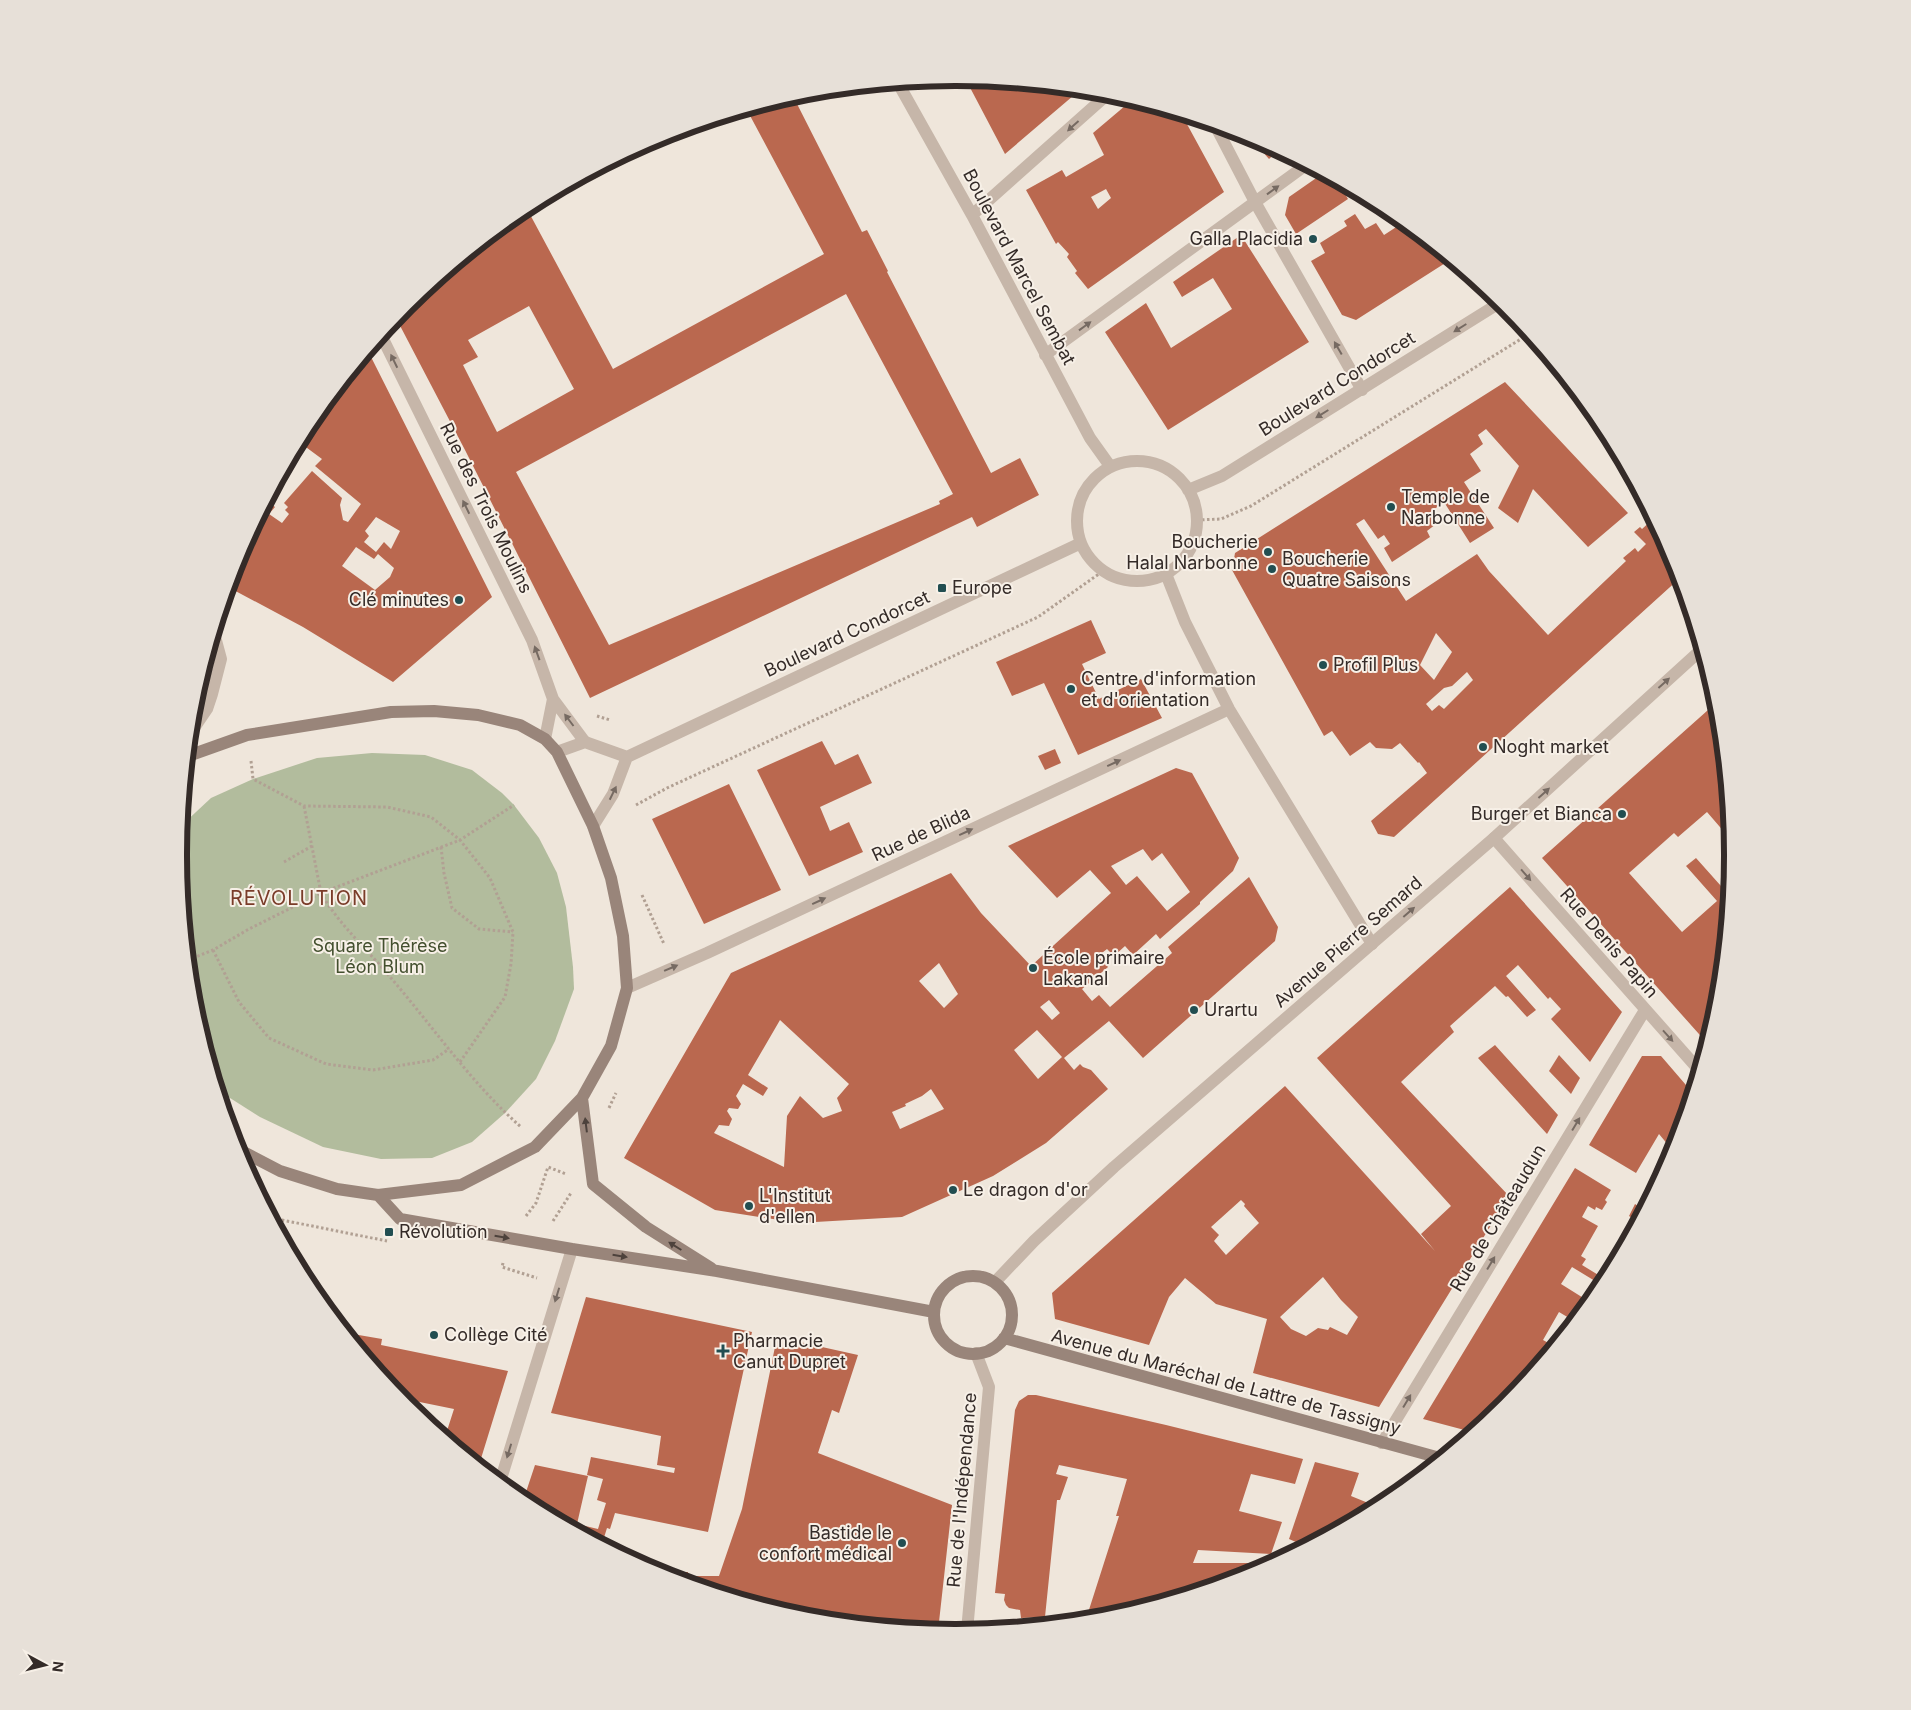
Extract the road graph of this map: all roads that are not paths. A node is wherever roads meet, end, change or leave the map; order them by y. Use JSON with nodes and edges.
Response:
{"nodes":[{"id":1,"x":901,"y":88,"type":"edge"},
{"id":2,"x":1102,"y":100,"type":"edge"},
{"id":3,"x":1219,"y":133,"type":"edge"},
{"id":4,"x":1301,"y":169,"type":"edge"},
{"id":5,"x":1255,"y":202,"type":"junction"},
{"id":6,"x":972,"y":215,"type":"junction"},
{"id":7,"x":1494,"y":306,"type":"edge"},
{"id":8,"x":384,"y":341,"type":"edge"},
{"id":9,"x":1045,"y":355,"type":"junction"},
{"id":10,"x":1362,"y":390,"type":"junction"},
{"id":11,"x":1110,"y":466,"type":"junction"},
{"id":12,"x":1188,"y":490,"type":"junction"},
{"id":13,"x":1081,"y":543,"type":"junction"},
{"id":14,"x":1166,"y":574,"type":"junction"},
{"id":15,"x":217,"y":644,"type":"edge"},
{"id":16,"x":1697,"y":653,"type":"edge"},
{"id":17,"x":553,"y":699,"type":"junction"},
{"id":18,"x":1229,"y":709,"type":"junction"},
{"id":19,"x":199,"y":720,"type":"edge"},
{"id":20,"x":545,"y":739,"type":"junction"},
{"id":21,"x":585,"y":742,"type":"junction"},
{"id":22,"x":557,"y":752,"type":"junction"},
{"id":23,"x":193,"y":754,"type":"edge"},
{"id":24,"x":627,"y":757,"type":"junction"},
{"id":25,"x":593,"y":826,"type":"junction"},
{"id":26,"x":1494,"y":838,"type":"junction"},
{"id":27,"x":1372,"y":944,"type":"junction"},
{"id":28,"x":627,"y":988,"type":"junction"},
{"id":29,"x":1645,"y":1010,"type":"junction"},
{"id":30,"x":1695,"y":1065,"type":"edge"},
{"id":31,"x":582,"y":1098,"type":"junction"},
{"id":32,"x":247,"y":1154,"type":"edge"},
{"id":33,"x":378,"y":1195,"type":"junction"},
{"id":34,"x":572,"y":1249,"type":"junction"},
{"id":35,"x":717,"y":1271,"type":"junction"},
{"id":36,"x":994,"y":1282,"type":"junction"},
{"id":37,"x":934,"y":1312,"type":"junction"},
{"id":38,"x":1004,"y":1338,"type":"junction"},
{"id":39,"x":976,"y":1353,"type":"junction"},
{"id":40,"x":1382,"y":1443,"type":"junction"},
{"id":41,"x":1434,"y":1456,"type":"edge"},
{"id":42,"x":502,"y":1475,"type":"edge"},
{"id":43,"x":967,"y":1624,"type":"edge"}],
"edges":[{"from":1,"to":6,"type":"street","name":"Boulevard Marcel Sembat"},
{"from":2,"to":6,"type":"street","one_way":true},
{"from":3,"to":5,"type":"street"},
{"from":5,"to":4,"type":"street","one_way":true},
{"from":9,"to":5,"type":"street","one_way":true},
{"from":10,"to":5,"type":"street","one_way":true},
{"from":6,"to":9,"type":"street","name":"Boulevard Marcel Sembat"},
{"from":7,"to":10,"type":"street","name":"Boulevard Condorcet","one_way":true},
{"from":17,"to":8,"type":"street","name":"Rue des Trois Moulins","one_way":true},
{"from":9,"to":11,"type":"street","name":"Boulevard Marcel Sembat"},
{"from":10,"to":12,"type":"street","name":"Boulevard Condorcet","one_way":true},
{"from":11,"to":12,"type":"street"},
{"from":11,"to":13,"type":"street"},
{"from":12,"to":14,"type":"street"},
{"from":13,"to":14,"type":"street"},
{"from":13,"to":24,"type":"street","name":"Boulevard Condorcet"},
{"from":14,"to":18,"type":"street"},
{"from":15,"to":19,"type":"street"},
{"from":26,"to":16,"type":"street","name":"Avenue Pierre Semard","one_way":true},
{"from":17,"to":20,"type":"street"},
{"from":21,"to":17,"type":"street","name":"Rue des Trois Moulins","one_way":true},
{"from":18,"to":27,"type":"street"},
{"from":28,"to":18,"type":"street","name":"Rue de Blida","one_way":true},
{"from":20,"to":22,"type":"main road"},
{"from":20,"to":23,"type":"main road"},
{"from":21,"to":22,"type":"street"},
{"from":21,"to":24,"type":"street"},
{"from":22,"to":25,"type":"main road"},
{"from":25,"to":24,"type":"street","one_way":true},
{"from":25,"to":28,"type":"main road"},
{"from":27,"to":26,"type":"street","name":"Avenue Pierre Semard","one_way":true},
{"from":26,"to":29,"type":"street","name":"Rue Denis Papin","one_way":true},
{"from":27,"to":36,"type":"street","name":"Avenue Pierre Semard"},
{"from":28,"to":31,"type":"main road"},
{"from":29,"to":30,"type":"street","name":"Rue Denis Papin","one_way":true},
{"from":40,"to":29,"type":"street","name":"Rue de Châteaudun","one_way":true},
{"from":31,"to":33,"type":"main road"},
{"from":35,"to":31,"type":"main road","one_way":true},
{"from":32,"to":33,"type":"main road"},
{"from":33,"to":34,"type":"main road","one_way":true},
{"from":34,"to":35,"type":"main road","one_way":true},
{"from":34,"to":42,"type":"street","one_way":true},
{"from":35,"to":37,"type":"main road"},
{"from":36,"to":37,"type":"main road"},
{"from":36,"to":38,"type":"main road"},
{"from":37,"to":39,"type":"main road"},
{"from":38,"to":39,"type":"main road"},
{"from":38,"to":40,"type":"main road","name":"Avenue du Maréchal de Lattre de Tassigny"},
{"from":39,"to":43,"type":"street","name":"Rue de l'Indépendance"},
{"from":40,"to":41,"type":"main road","name":"Avenue du Maréchal de Lattre de Tassigny"}]}
